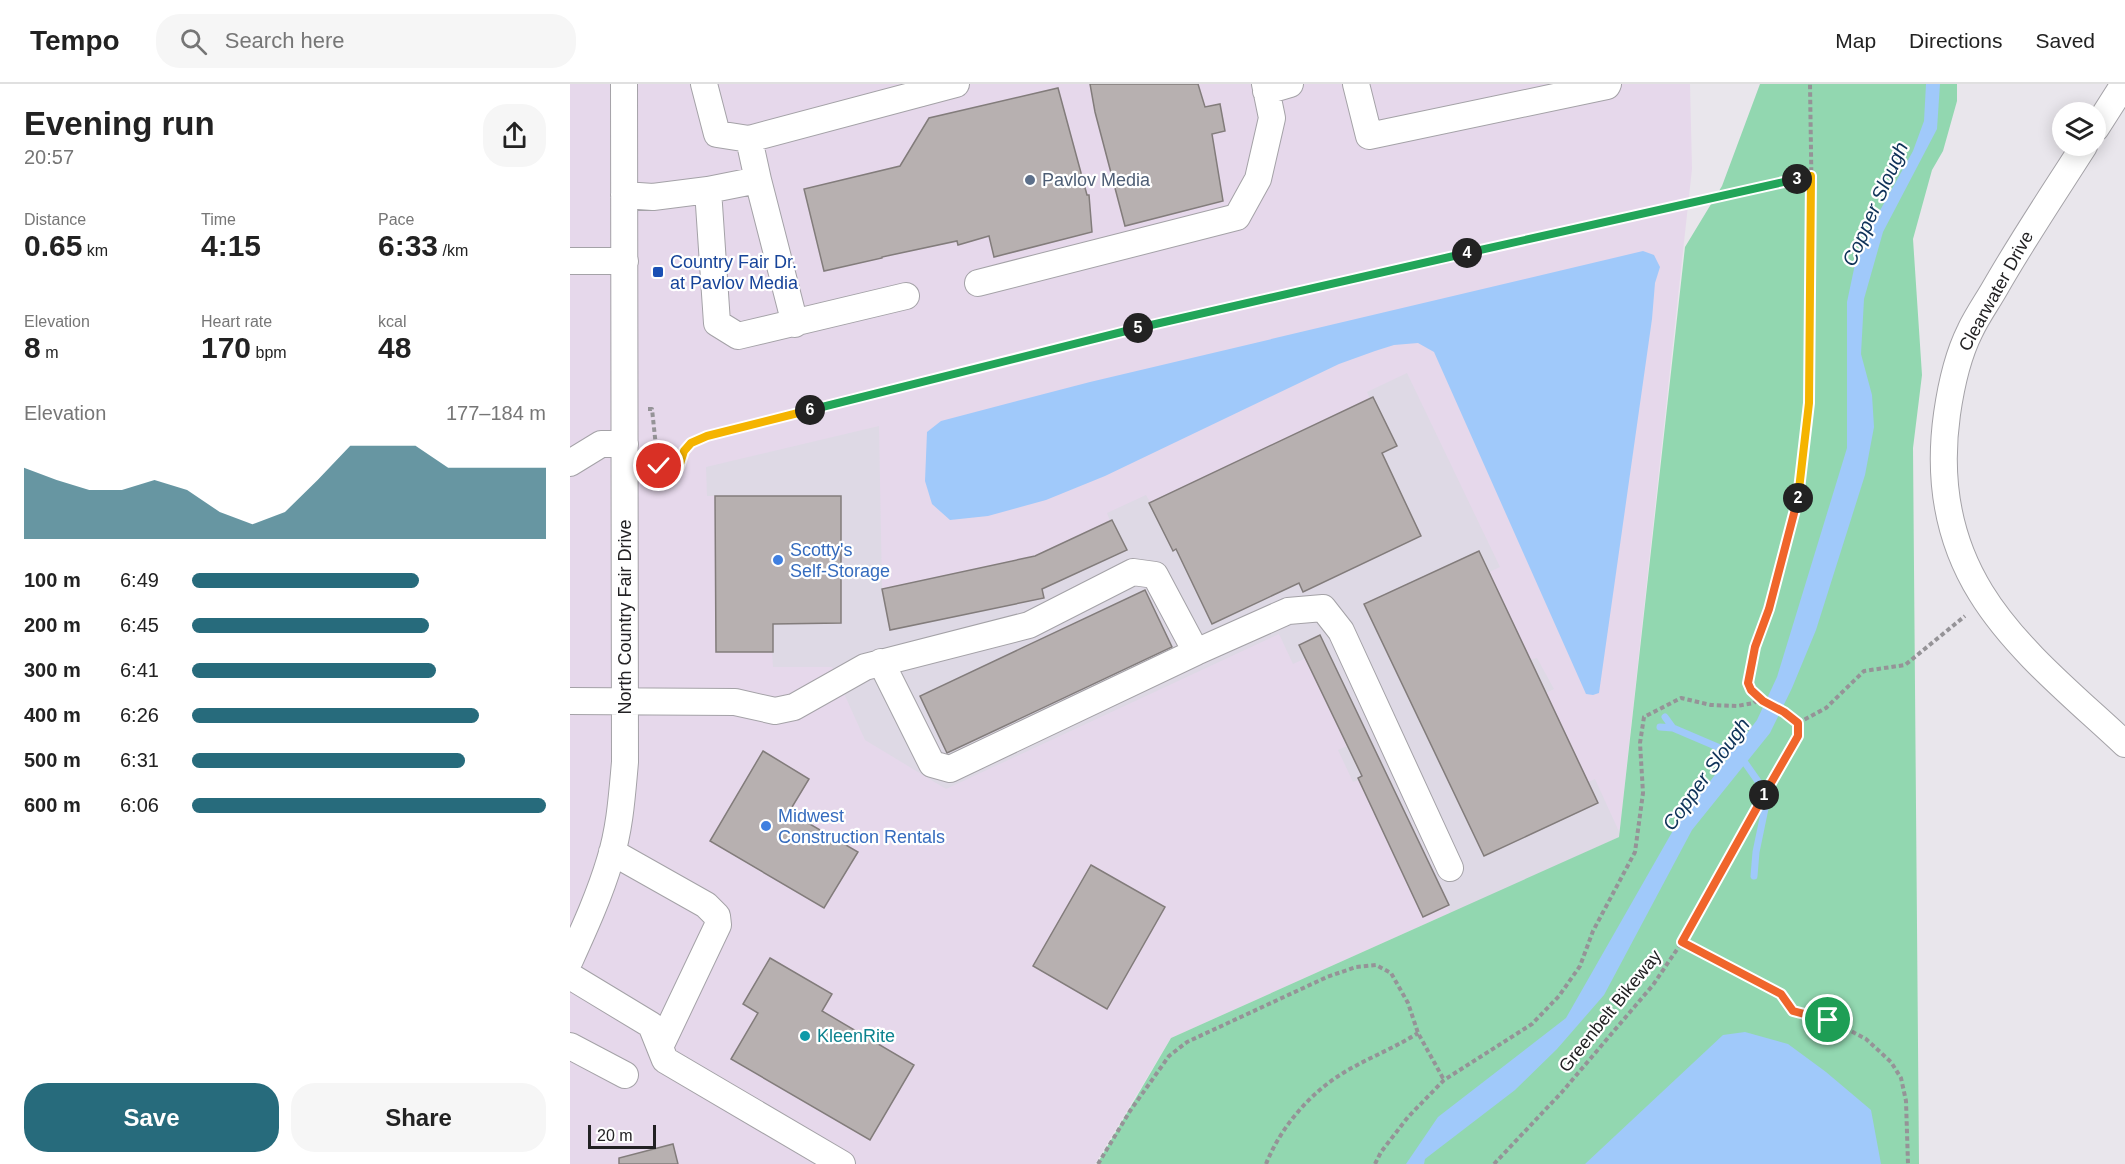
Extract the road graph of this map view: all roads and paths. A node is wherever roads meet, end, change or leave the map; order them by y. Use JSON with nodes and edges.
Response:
{"nodes":[{"id":1,"x":624,"y":84,"type":"edge"},
{"id":2,"x":704,"y":84,"type":"edge"},
{"id":3,"x":956,"y":84,"type":"edge"},
{"id":4,"x":1356,"y":84,"type":"edge"},
{"id":5,"x":1608,"y":84,"type":"edge"},
{"id":6,"x":1810,"y":84,"type":"edge"},
{"id":7,"x":2124,"y":84,"type":"edge"},
{"id":8,"x":1274,"y":86,"type":"edge"},
{"id":9,"x":921,"y":88,"type":"edge"},
{"id":10,"x":2106,"y":112,"type":"edge"},
{"id":11,"x":749,"y":138,"type":"junction"},
{"id":12,"x":2077,"y":156,"type":"edge"},
{"id":13,"x":1811,"y":176,"type":"junction"},
{"id":14,"x":758,"y":180,"type":"junction"},
{"id":15,"x":708,"y":190,"type":"junction"},
{"id":16,"x":624,"y":195,"type":"junction"},
{"id":17,"x":570,"y":261,"type":"edge"},
{"id":18,"x":625,"y":261,"type":"junction"},
{"id":19,"x":978,"y":282,"type":"dead end"},
{"id":20,"x":906,"y":296,"type":"dead end"},
{"id":21,"x":795,"y":324,"type":"junction"},
{"id":22,"x":625,"y":409,"type":"junction"},
{"id":23,"x":625,"y":444,"type":"junction"},
{"id":24,"x":570,"y":463,"type":"edge"},
{"id":25,"x":1965,"y":616,"type":"dead end"},
{"id":26,"x":1196,"y":652,"type":"junction"},
{"id":27,"x":880,"y":662,"type":"junction"},
{"id":28,"x":1761,"y":699,"type":"junction"},
{"id":29,"x":570,"y":701,"type":"edge"},
{"id":30,"x":626,"y":701,"type":"junction"},
{"id":31,"x":1798,"y":723,"type":"junction"},
{"id":32,"x":2125,"y":744,"type":"edge"},
{"id":33,"x":612,"y":852,"type":"junction"},
{"id":34,"x":1450,"y":868,"type":"dead end"},
{"id":35,"x":1682,"y":942,"type":"junction"},
{"id":36,"x":574,"y":944,"type":"edge"},
{"id":37,"x":570,"y":976,"type":"edge"},
{"id":38,"x":1418,"y":1033,"type":"junction"},
{"id":39,"x":570,"y":1046,"type":"edge"},
{"id":40,"x":660,"y":1047,"type":"junction"},
{"id":41,"x":625,"y":1075,"type":"dead end"},
{"id":42,"x":1444,"y":1080,"type":"junction"},
{"id":43,"x":842,"y":1164,"type":"edge"},
{"id":44,"x":1098,"y":1164,"type":"edge"},
{"id":45,"x":1266,"y":1164,"type":"edge"},
{"id":46,"x":1375,"y":1164,"type":"edge"},
{"id":47,"x":1494,"y":1164,"type":"edge"},
{"id":48,"x":1908,"y":1164,"type":"edge"}],
"edges":[{"from":1,"to":16,"type":"street","name":"North Country Fair Drive"},
{"from":2,"to":11,"type":"street"},
{"from":3,"to":9,"type":"street"},
{"from":4,"to":5,"type":"street"},
{"from":6,"to":13,"type":"path"},
{"from":7,"to":10,"type":"street"},
{"from":8,"to":19,"type":"street"},
{"from":9,"to":11,"type":"street"},
{"from":11,"to":14,"type":"street"},
{"from":12,"to":32,"type":"street","name":"Clearwater Drive"},
{"from":13,"to":22,"type":"path"},
{"from":13,"to":28,"type":"path"},
{"from":14,"to":15,"type":"street"},
{"from":14,"to":21,"type":"street"},
{"from":15,"to":16,"type":"street"},
{"from":15,"to":21,"type":"street"},
{"from":16,"to":18,"type":"street","name":"North Country Fair Drive"},
{"from":17,"to":18,"type":"street"},
{"from":18,"to":22,"type":"street","name":"North Country Fair Drive"},
{"from":20,"to":21,"type":"street"},
{"from":22,"to":23,"type":"street","name":"North Country Fair Drive"},
{"from":23,"to":24,"type":"street"},
{"from":23,"to":30,"type":"street","name":"North Country Fair Drive"},
{"from":25,"to":31,"type":"path"},
{"from":26,"to":27,"type":"street"},
{"from":26,"to":27,"type":"street"},
{"from":26,"to":34,"type":"street"},
{"from":27,"to":30,"type":"street"},
{"from":28,"to":31,"type":"path"},
{"from":28,"to":42,"type":"path"},
{"from":29,"to":30,"type":"street"},
{"from":30,"to":33,"type":"street","name":"North Country Fair Drive"},
{"from":31,"to":35,"type":"path","name":"Greenbelt Bikeway"},
{"from":33,"to":36,"type":"street","name":"North Country Fair Drive"},
{"from":33,"to":40,"type":"street"},
{"from":35,"to":47,"type":"path","name":"Greenbelt Bikeway"},
{"from":35,"to":48,"type":"path"},
{"from":37,"to":40,"type":"street"},
{"from":38,"to":42,"type":"path"},
{"from":38,"to":44,"type":"path"},
{"from":38,"to":45,"type":"path"},
{"from":39,"to":41,"type":"street"},
{"from":40,"to":43,"type":"street"},
{"from":42,"to":46,"type":"path"}]}
